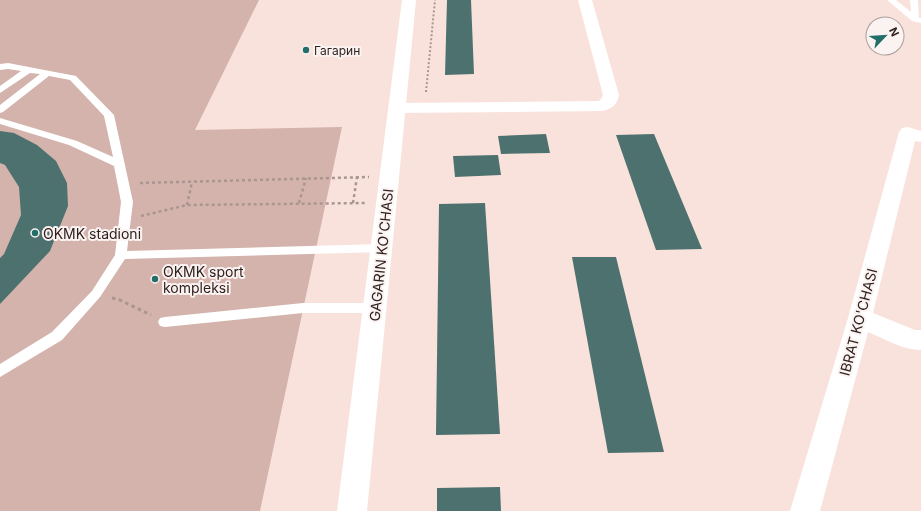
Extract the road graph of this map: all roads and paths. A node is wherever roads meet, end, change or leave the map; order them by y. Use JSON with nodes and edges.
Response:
{"nodes":[{"id":1,"x":409,"y":0,"type":"edge"},
{"id":2,"x":435,"y":0,"type":"edge"},
{"id":3,"x":585,"y":0,"type":"edge"},
{"id":4,"x":891,"y":0,"type":"edge"},
{"id":5,"x":914,"y":0,"type":"edge"},
{"id":6,"x":918,"y":20,"type":"edge"},
{"id":7,"x":0,"y":66,"type":"edge"},
{"id":8,"x":28,"y":70,"type":"junction"},
{"id":9,"x":47,"y":73,"type":"junction"},
{"id":10,"x":0,"y":90,"type":"edge"},
{"id":11,"x":425,"y":99,"type":"dead end"},
{"id":12,"x":397,"y":108,"type":"junction"},
{"id":13,"x":0,"y":110,"type":"edge"},
{"id":14,"x":0,"y":121,"type":"edge"},
{"id":15,"x":914,"y":135,"type":"edge"},
{"id":16,"x":119,"y":164,"type":"junction"},
{"id":17,"x":357,"y":177,"type":"junction"},
{"id":18,"x":389,"y":177,"type":"junction"},
{"id":19,"x":306,"y":178,"type":"junction"},
{"id":20,"x":192,"y":182,"type":"junction"},
{"id":21,"x":123,"y":184,"type":"junction"},
{"id":22,"x":299,"y":203,"type":"junction"},
{"id":23,"x":353,"y":203,"type":"junction"},
{"id":24,"x":386,"y":204,"type":"junction"},
{"id":25,"x":187,"y":206,"type":"junction"},
{"id":26,"x":125,"y":220,"type":"junction"},
{"id":27,"x":382,"y":248,"type":"junction"},
{"id":28,"x":122,"y":255,"type":"junction"},
{"id":29,"x":96,"y":294,"type":"junction"},
{"id":30,"x":375,"y":308,"type":"junction"},
{"id":31,"x":860,"y":318,"type":"junction"},
{"id":32,"x":165,"y":322,"type":"joint"},
{"id":33,"x":921,"y":340,"type":"edge"},
{"id":34,"x":0,"y":371,"type":"edge"},
{"id":35,"x":352,"y":511,"type":"edge"},
{"id":36,"x":805,"y":511,"type":"edge"}],
"edges":[{"from":1,"to":12,"type":"street","name":"GAGARIN KO'CHASI"},
{"from":2,"to":11,"type":"path"},
{"from":3,"to":12,"type":"street"},
{"from":4,"to":6,"type":"lane"},
{"from":5,"to":6,"type":"lane"},
{"from":7,"to":8,"type":"lane"},
{"from":8,"to":9,"type":"lane"},
{"from":8,"to":10,"type":"lane"},
{"from":9,"to":13,"type":"lane"},
{"from":9,"to":16,"type":"lane"},
{"from":12,"to":18,"type":"street","name":"GAGARIN KO'CHASI"},
{"from":14,"to":16,"type":"lane"},
{"from":15,"to":31,"type":"street","name":"IBRAT KO'CHASI"},
{"from":16,"to":21,"type":"lane"},
{"from":17,"to":18,"type":"path"},
{"from":17,"to":19,"type":"path"},
{"from":17,"to":23,"type":"path"},
{"from":18,"to":24,"type":"street","name":"GAGARIN KO'CHASI"},
{"from":19,"to":20,"type":"path"},
{"from":19,"to":22,"type":"path"},
{"from":20,"to":21,"type":"path"},
{"from":20,"to":25,"type":"path"},
{"from":21,"to":26,"type":"lane"},
{"from":22,"to":23,"type":"path"},
{"from":22,"to":25,"type":"path"},
{"from":23,"to":24,"type":"path"},
{"from":24,"to":27,"type":"street","name":"GAGARIN KO'CHASI"},
{"from":25,"to":26,"type":"path"},
{"from":26,"to":28,"type":"lane"},
{"from":27,"to":28,"type":"lane"},
{"from":27,"to":30,"type":"street","name":"GAGARIN KO'CHASI"},
{"from":28,"to":29,"type":"lane"},
{"from":29,"to":32,"type":"path"},
{"from":29,"to":34,"type":"lane"},
{"from":30,"to":32,"type":"lane"},
{"from":30,"to":35,"type":"street","name":"GAGARIN KO'CHASI"},
{"from":31,"to":33,"type":"street"},
{"from":31,"to":36,"type":"street","name":"IBRAT KO'CHASI"}]}
